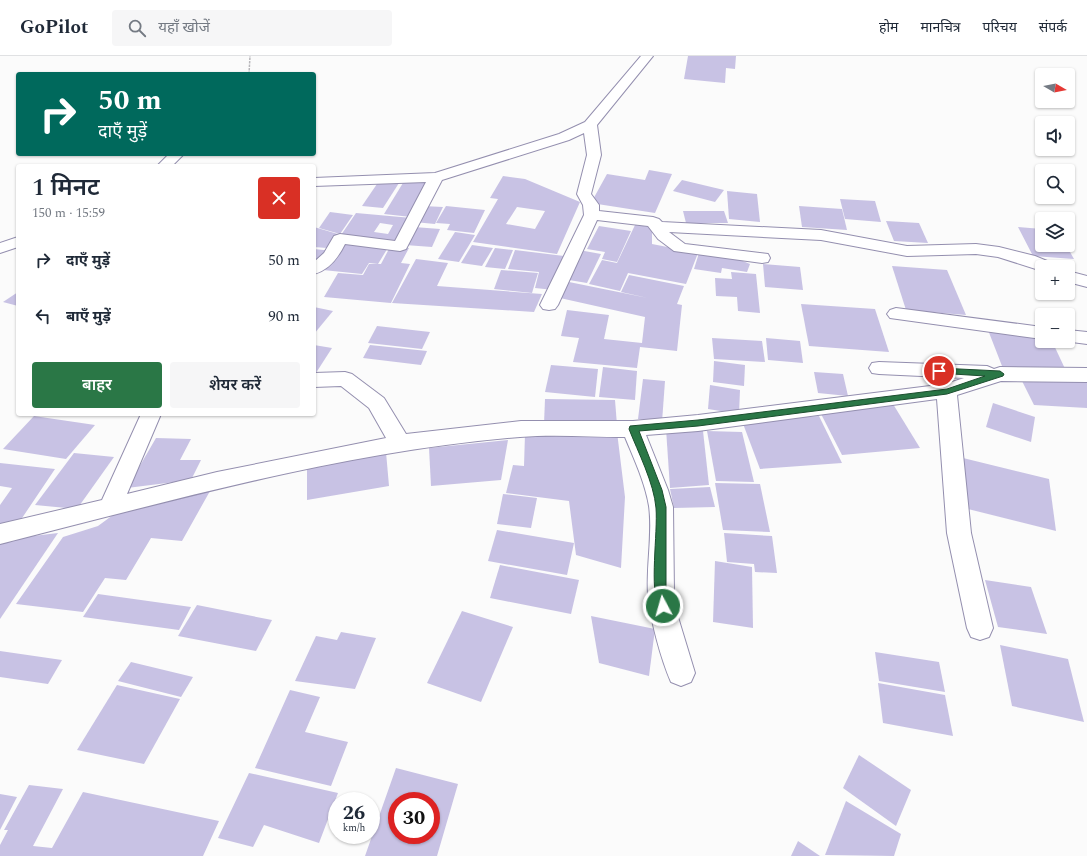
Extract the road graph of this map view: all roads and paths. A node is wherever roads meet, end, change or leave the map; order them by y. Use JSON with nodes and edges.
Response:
{"nodes":[{"id":1,"x":250,"y":56,"type":"edge"},
{"id":2,"x":647,"y":56,"type":"edge"},
{"id":3,"x":249,"y":72,"type":"edge"},
{"id":4,"x":590,"y":125,"type":"junction"},
{"id":5,"x":176,"y":156,"type":"edge"},
{"id":6,"x":166,"y":164,"type":"edge"},
{"id":7,"x":436,"y":177,"type":"junction"},
{"id":8,"x":316,"y":182,"type":"edge"},
{"id":9,"x":592,"y":215,"type":"junction"},
{"id":10,"x":658,"y":227,"type":"junction"},
{"id":11,"x":16,"y":243,"type":"edge"},
{"id":12,"x":0,"y":248,"type":"edge"},
{"id":13,"x":0,"y":251,"type":"edge"},
{"id":14,"x":16,"y":256,"type":"edge"},
{"id":15,"x":762,"y":258,"type":"dead end"},
{"id":16,"x":1035,"y":262,"type":"edge"},
{"id":17,"x":316,"y":268,"type":"edge"},
{"id":18,"x":1075,"y":278,"type":"edge"},
{"id":19,"x":1087,"y":282,"type":"edge"},
{"id":20,"x":549,"y":305,"type":"dead end"},
{"id":21,"x":896,"y":314,"type":"dead end"},
{"id":22,"x":1035,"y":331,"type":"edge"},
{"id":23,"x":1075,"y":337,"type":"edge"},
{"id":24,"x":1087,"y":338,"type":"edge"},
{"id":25,"x":879,"y":368,"type":"dead end"},
{"id":26,"x":1000,"y":374,"type":"junction"},
{"id":27,"x":1087,"y":374,"type":"edge"},
{"id":28,"x":316,"y":380,"type":"edge"},
{"id":29,"x":947,"y":391,"type":"junction"},
{"id":30,"x":150,"y":416,"type":"edge"},
{"id":31,"x":633,"y":429,"type":"junction"},
{"id":32,"x":400,"y":443,"type":"junction"},
{"id":33,"x":110,"y":507,"type":"junction"},
{"id":34,"x":0,"y":534,"type":"edge"},
{"id":35,"x":980,"y":628,"type":"dead end"},
{"id":36,"x":681,"y":673,"type":"dead end"}],
"edges":[{"from":1,"to":3,"type":"path"},
{"from":2,"to":4,"type":"street"},
{"from":4,"to":7,"type":"street"},
{"from":4,"to":9,"type":"street"},
{"from":5,"to":6,"type":"street"},
{"from":7,"to":8,"type":"street"},
{"from":7,"to":17,"type":"street"},
{"from":9,"to":10,"type":"street"},
{"from":9,"to":20,"type":"street"},
{"from":10,"to":15,"type":"street"},
{"from":10,"to":16,"type":"street"},
{"from":11,"to":12,"type":"street"},
{"from":13,"to":14,"type":"street"},
{"from":18,"to":19,"type":"street"},
{"from":21,"to":22,"type":"street"},
{"from":23,"to":24,"type":"street"},
{"from":25,"to":26,"type":"street"},
{"from":26,"to":27,"type":"street"},
{"from":26,"to":29,"type":"street"},
{"from":28,"to":32,"type":"street"},
{"from":29,"to":31,"type":"street"},
{"from":29,"to":35,"type":"street"},
{"from":30,"to":33,"type":"street"},
{"from":31,"to":32,"type":"street"},
{"from":31,"to":36,"type":"street"},
{"from":32,"to":33,"type":"street"},
{"from":33,"to":34,"type":"street"}]}
